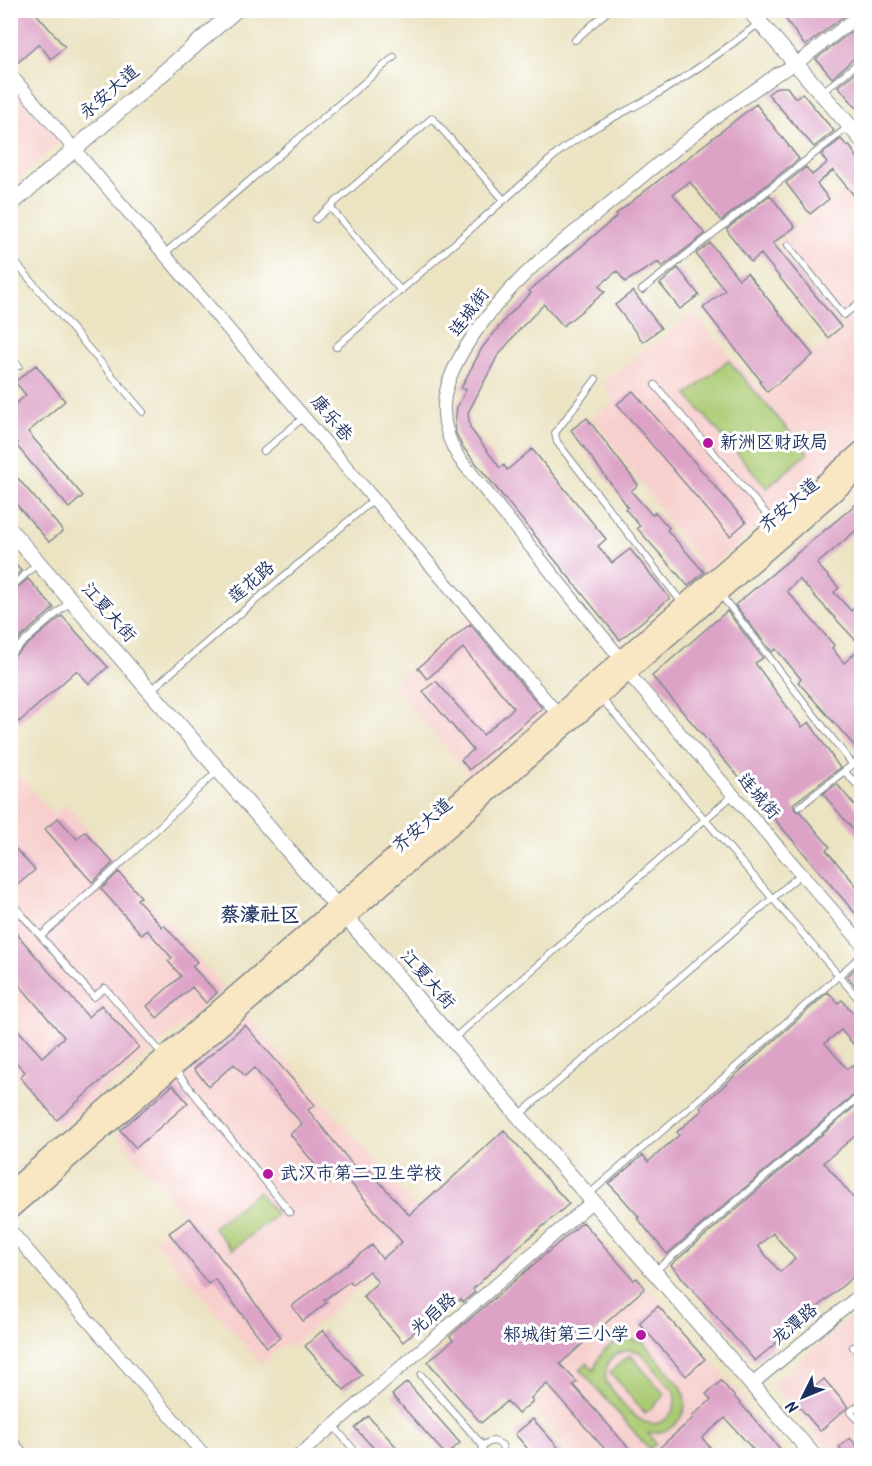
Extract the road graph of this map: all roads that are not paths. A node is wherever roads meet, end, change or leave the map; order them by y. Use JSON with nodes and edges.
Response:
{"nodes":[{"id":1,"x":236,"y":10,"type":"edge"},
{"id":2,"x":609,"y":10,"type":"edge"},
{"id":3,"x":861,"y":13,"type":"edge"},
{"id":4,"x":754,"y":16,"type":"edge"},
{"id":5,"x":575,"y":40,"type":"dead end"},
{"id":6,"x":394,"y":57,"type":"dead end"},
{"id":7,"x":861,"y":60,"type":"edge"},
{"id":8,"x":796,"y":64,"type":"junction"},
{"id":9,"x":10,"y":74,"type":"edge"},
{"id":10,"x":820,"y":93,"type":"junction"},
{"id":11,"x":849,"y":126,"type":"junction"},
{"id":12,"x":861,"y":140,"type":"edge"},
{"id":13,"x":76,"y":148,"type":"junction"},
{"id":14,"x":504,"y":200,"type":"junction"},
{"id":15,"x":10,"y":205,"type":"edge"},
{"id":16,"x":330,"y":207,"type":"junction"},
{"id":17,"x":316,"y":219,"type":"dead end"},
{"id":18,"x":788,"y":245,"type":"dead end"},
{"id":19,"x":165,"y":253,"type":"junction"},
{"id":20,"x":10,"y":256,"type":"edge"},
{"id":21,"x":642,"y":290,"type":"dead end"},
{"id":22,"x":400,"y":291,"type":"junction"},
{"id":23,"x":861,"y":300,"type":"edge"},
{"id":24,"x":336,"y":347,"type":"dead end"},
{"id":25,"x":10,"y":357,"type":"edge"},
{"id":26,"x":19,"y":366,"type":"dead end"},
{"id":27,"x":596,"y":379,"type":"dead end"},
{"id":28,"x":655,"y":385,"type":"dead end"},
{"id":29,"x":142,"y":412,"type":"dead end"},
{"id":30,"x":304,"y":417,"type":"junction"},
{"id":31,"x":861,"y":449,"type":"edge"},
{"id":32,"x":264,"y":451,"type":"dead end"},
{"id":33,"x":861,"y":470,"type":"edge"},
{"id":34,"x":374,"y":499,"type":"junction"},
{"id":35,"x":776,"y":524,"type":"junction"},
{"id":36,"x":10,"y":531,"type":"edge"},
{"id":37,"x":39,"y":563,"type":"junction"},
{"id":38,"x":10,"y":588,"type":"edge"},
{"id":39,"x":720,"y":593,"type":"junction"},
{"id":40,"x":71,"y":601,"type":"junction"},
{"id":41,"x":684,"y":604,"type":"junction"},
{"id":42,"x":10,"y":654,"type":"edge"},
{"id":43,"x":624,"y":666,"type":"junction"},
{"id":44,"x":150,"y":691,"type":"junction"},
{"id":45,"x":600,"y":697,"type":"junction"},
{"id":46,"x":558,"y":714,"type":"junction"},
{"id":47,"x":861,"y":757,"type":"edge"},
{"id":48,"x":853,"y":765,"type":"junction"},
{"id":49,"x":218,"y":770,"type":"junction"},
{"id":50,"x":846,"y":771,"type":"junction"},
{"id":51,"x":861,"y":790,"type":"edge"},
{"id":52,"x":733,"y":795,"type":"junction"},
{"id":53,"x":799,"y":807,"type":"dead end"},
{"id":54,"x":705,"y":820,"type":"junction"},
{"id":55,"x":801,"y":874,"type":"junction"},
{"id":56,"x":772,"y":898,"type":"junction"},
{"id":57,"x":10,"y":900,"type":"edge"},
{"id":58,"x":342,"y":912,"type":"junction"},
{"id":59,"x":41,"y":936,"type":"junction"},
{"id":60,"x":861,"y":944,"type":"edge"},
{"id":61,"x":861,"y":955,"type":"edge"},
{"id":62,"x":838,"y":976,"type":"junction"},
{"id":63,"x":861,"y":1003,"type":"edge"},
{"id":64,"x":452,"y":1039,"type":"junction"},
{"id":65,"x":169,"y":1062,"type":"junction"},
{"id":66,"x":861,"y":1094,"type":"edge"},
{"id":67,"x":518,"y":1115,"type":"junction"},
{"id":68,"x":10,"y":1190,"type":"edge"},
{"id":69,"x":590,"y":1198,"type":"junction"},
{"id":70,"x":10,"y":1211,"type":"edge"},
{"id":71,"x":290,"y":1212,"type":"dead end"},
{"id":72,"x":10,"y":1230,"type":"edge"},
{"id":73,"x":654,"y":1271,"type":"junction"},
{"id":74,"x":861,"y":1293,"type":"edge"},
{"id":75,"x":854,"y":1347,"type":"dead end"},
{"id":76,"x":861,"y":1356,"type":"edge"},
{"id":77,"x":421,"y":1375,"type":"dead end"},
{"id":78,"x":752,"y":1384,"type":"junction"},
{"id":79,"x":861,"y":1402,"type":"edge"},
{"id":80,"x":333,"y":1425,"type":"junction"},
{"id":81,"x":861,"y":1425,"type":"edge"},
{"id":82,"x":10,"y":1435,"type":"edge"},
{"id":83,"x":483,"y":1446,"type":"junction"},
{"id":84,"x":26,"y":1455,"type":"edge"},
{"id":85,"x":205,"y":1455,"type":"edge"},
{"id":86,"x":298,"y":1455,"type":"edge"},
{"id":87,"x":359,"y":1455,"type":"edge"},
{"id":88,"x":482,"y":1455,"type":"edge"},
{"id":89,"x":504,"y":1455,"type":"edge"},
{"id":90,"x":814,"y":1455,"type":"edge"}],
"edges":[{"from":1,"to":13,"type":"street","name":"永安大道"},
{"from":2,"to":5,"type":"lane"},
{"from":3,"to":8,"type":"street","name":"连城街"},
{"from":4,"to":8,"type":"street"},
{"from":4,"to":14,"type":"lane"},
{"from":6,"to":19,"type":"lane"},
{"from":7,"to":10,"type":"lane"},
{"from":8,"to":10,"type":"street"},
{"from":8,"to":43,"type":"street","name":"连城街"},
{"from":9,"to":13,"type":"street","name":"康乐巷"},
{"from":10,"to":11,"type":"street"},
{"from":11,"to":12,"type":"street"},
{"from":11,"to":21,"type":"lane"},
{"from":13,"to":15,"type":"street","name":"永安大道"},
{"from":13,"to":19,"type":"street","name":"康乐巷"},
{"from":14,"to":16,"type":"lane"},
{"from":14,"to":22,"type":"lane"},
{"from":16,"to":17,"type":"lane"},
{"from":16,"to":22,"type":"lane"},
{"from":18,"to":23,"type":"lane"},
{"from":19,"to":30,"type":"street","name":"康乐巷"},
{"from":20,"to":29,"type":"lane"},
{"from":22,"to":24,"type":"lane"},
{"from":25,"to":26,"type":"lane"},
{"from":27,"to":41,"type":"lane"},
{"from":28,"to":35,"type":"lane"},
{"from":30,"to":32,"type":"lane"},
{"from":30,"to":34,"type":"street","name":"康乐巷"},
{"from":31,"to":35,"type":"main road","name":"齐安大道"},
{"from":33,"to":39,"type":"main road","name":"齐安大道"},
{"from":34,"to":44,"type":"lane","name":"莲花路"},
{"from":34,"to":46,"type":"street","name":"康乐巷"},
{"from":35,"to":41,"type":"main road","name":"齐安大道"},
{"from":36,"to":37,"type":"street","name":"江夏大街"},
{"from":37,"to":38,"type":"lane"},
{"from":37,"to":40,"type":"street","name":"江夏大街"},
{"from":39,"to":43,"type":"main road","name":"齐安大道"},
{"from":39,"to":48,"type":"lane"},
{"from":40,"to":42,"type":"lane"},
{"from":40,"to":44,"type":"street","name":"江夏大街"},
{"from":41,"to":43,"type":"main road","name":"齐安大道"},
{"from":43,"to":45,"type":"main road","name":"齐安大道"},
{"from":43,"to":46,"type":"main road","name":"齐安大道"},
{"from":43,"to":52,"type":"street","name":"连城街"},
{"from":44,"to":49,"type":"street","name":"江夏大街"},
{"from":45,"to":54,"type":"lane"},
{"from":45,"to":58,"type":"main road","name":"齐安大道"},
{"from":46,"to":58,"type":"main road","name":"齐安大道"},
{"from":47,"to":48,"type":"lane"},
{"from":48,"to":50,"type":"lane"},
{"from":49,"to":58,"type":"street","name":"江夏大街"},
{"from":49,"to":59,"type":"lane"},
{"from":50,"to":51,"type":"lane"},
{"from":50,"to":53,"type":"lane"},
{"from":52,"to":54,"type":"lane"},
{"from":52,"to":55,"type":"street","name":"连城街"},
{"from":54,"to":56,"type":"lane"},
{"from":54,"to":64,"type":"lane"},
{"from":55,"to":56,"type":"lane"},
{"from":55,"to":60,"type":"street","name":"连城街"},
{"from":56,"to":62,"type":"lane"},
{"from":56,"to":67,"type":"lane"},
{"from":57,"to":59,"type":"lane"},
{"from":58,"to":64,"type":"street","name":"江夏大街"},
{"from":58,"to":65,"type":"main road","name":"齐安大道"},
{"from":59,"to":65,"type":"lane"},
{"from":61,"to":62,"type":"lane"},
{"from":62,"to":63,"type":"lane"},
{"from":62,"to":69,"type":"lane"},
{"from":64,"to":67,"type":"street","name":"江夏大街"},
{"from":65,"to":68,"type":"main road","name":"齐安大道"},
{"from":65,"to":70,"type":"main road","name":"齐安大道"},
{"from":65,"to":71,"type":"lane"},
{"from":66,"to":73,"type":"lane"},
{"from":67,"to":69,"type":"street","name":"江夏大街"},
{"from":69,"to":73,"type":"street","name":"江夏大街"},
{"from":69,"to":80,"type":"street","name":"光启路"},
{"from":72,"to":85,"type":"street"},
{"from":73,"to":78,"type":"street","name":"江夏大街"},
{"from":74,"to":78,"type":"street","name":"龙潭路"},
{"from":75,"to":76,"type":"lane"},
{"from":77,"to":83,"type":"lane"},
{"from":78,"to":90,"type":"street","name":"江夏大街"},
{"from":79,"to":81,"type":"lane"},
{"from":80,"to":86,"type":"street","name":"光启路"},
{"from":80,"to":87,"type":"lane"},
{"from":82,"to":84,"type":"lane"},
{"from":83,"to":88,"type":"lane"},
{"from":83,"to":89,"type":"lane"}]}
